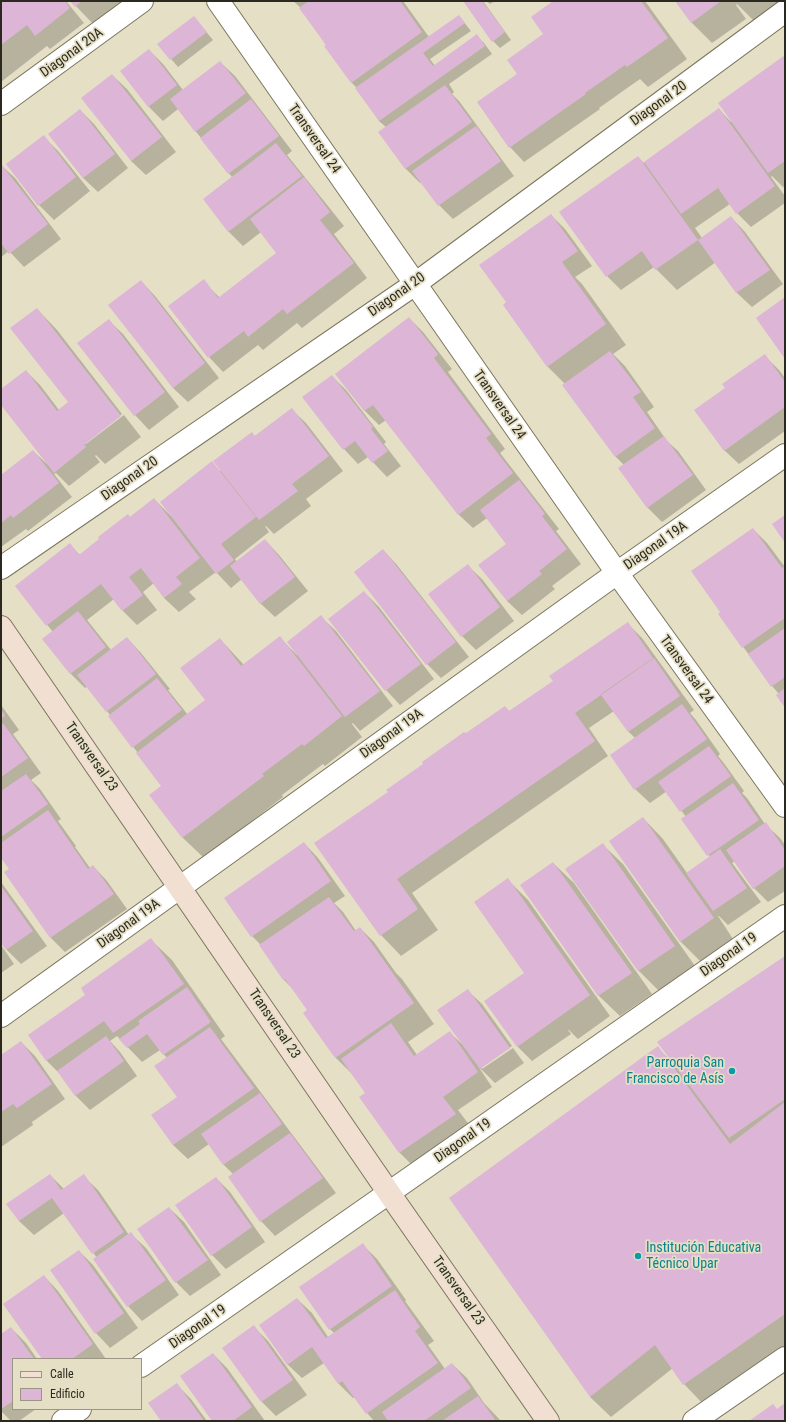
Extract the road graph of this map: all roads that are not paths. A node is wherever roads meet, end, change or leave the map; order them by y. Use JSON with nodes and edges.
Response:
{"nodes":[{"id":1,"x":142,"y":1,"type":"edge"},
{"id":2,"x":218,"y":1,"type":"edge"},
{"id":3,"x":785,"y":11,"type":"edge"},
{"id":4,"x":1,"y":104,"type":"edge"},
{"id":5,"x":414,"y":284,"type":"junction"},
{"id":6,"x":785,"y":455,"type":"edge"},
{"id":7,"x":1,"y":568,"type":"edge"},
{"id":8,"x":616,"y":573,"type":"junction"},
{"id":9,"x":1,"y":627,"type":"edge"},
{"id":10,"x":785,"y":806,"type":"edge"},
{"id":11,"x":180,"y":887,"type":"junction"},
{"id":12,"x":785,"y":916,"type":"edge"},
{"id":13,"x":1,"y":1016,"type":"edge"},
{"id":14,"x":389,"y":1193,"type":"junction"},
{"id":15,"x":785,"y":1358,"type":"edge"},
{"id":16,"x":142,"y":1365,"type":"edge"},
{"id":17,"x":79,"y":1410,"type":"edge"},
{"id":18,"x":63,"y":1421,"type":"edge"},
{"id":19,"x":548,"y":1421,"type":"edge"},
{"id":20,"x":694,"y":1421,"type":"edge"}],
"edges":[{"from":1,"to":4,"type":"street","name":"Diagonal 20A"},
{"from":2,"to":5,"type":"street","name":"Transversal 24"},
{"from":3,"to":5,"type":"street","name":"Diagonal 20"},
{"from":5,"to":7,"type":"street","name":"Diagonal 20"},
{"from":5,"to":8,"type":"street","name":"Transversal 24"},
{"from":6,"to":8,"type":"street","name":"Diagonal 19A"},
{"from":8,"to":10,"type":"street","name":"Transversal 24"},
{"from":8,"to":11,"type":"street","name":"Diagonal 19A"},
{"from":9,"to":11,"type":"street","name":"Transversal 23"},
{"from":11,"to":13,"type":"street","name":"Diagonal 19A"},
{"from":11,"to":14,"type":"street","name":"Transversal 23"},
{"from":12,"to":14,"type":"street","name":"Diagonal 19"},
{"from":14,"to":16,"type":"street","name":"Diagonal 19"},
{"from":14,"to":19,"type":"street","name":"Transversal 23"},
{"from":15,"to":20,"type":"street"},
{"from":17,"to":18,"type":"street"}]}
